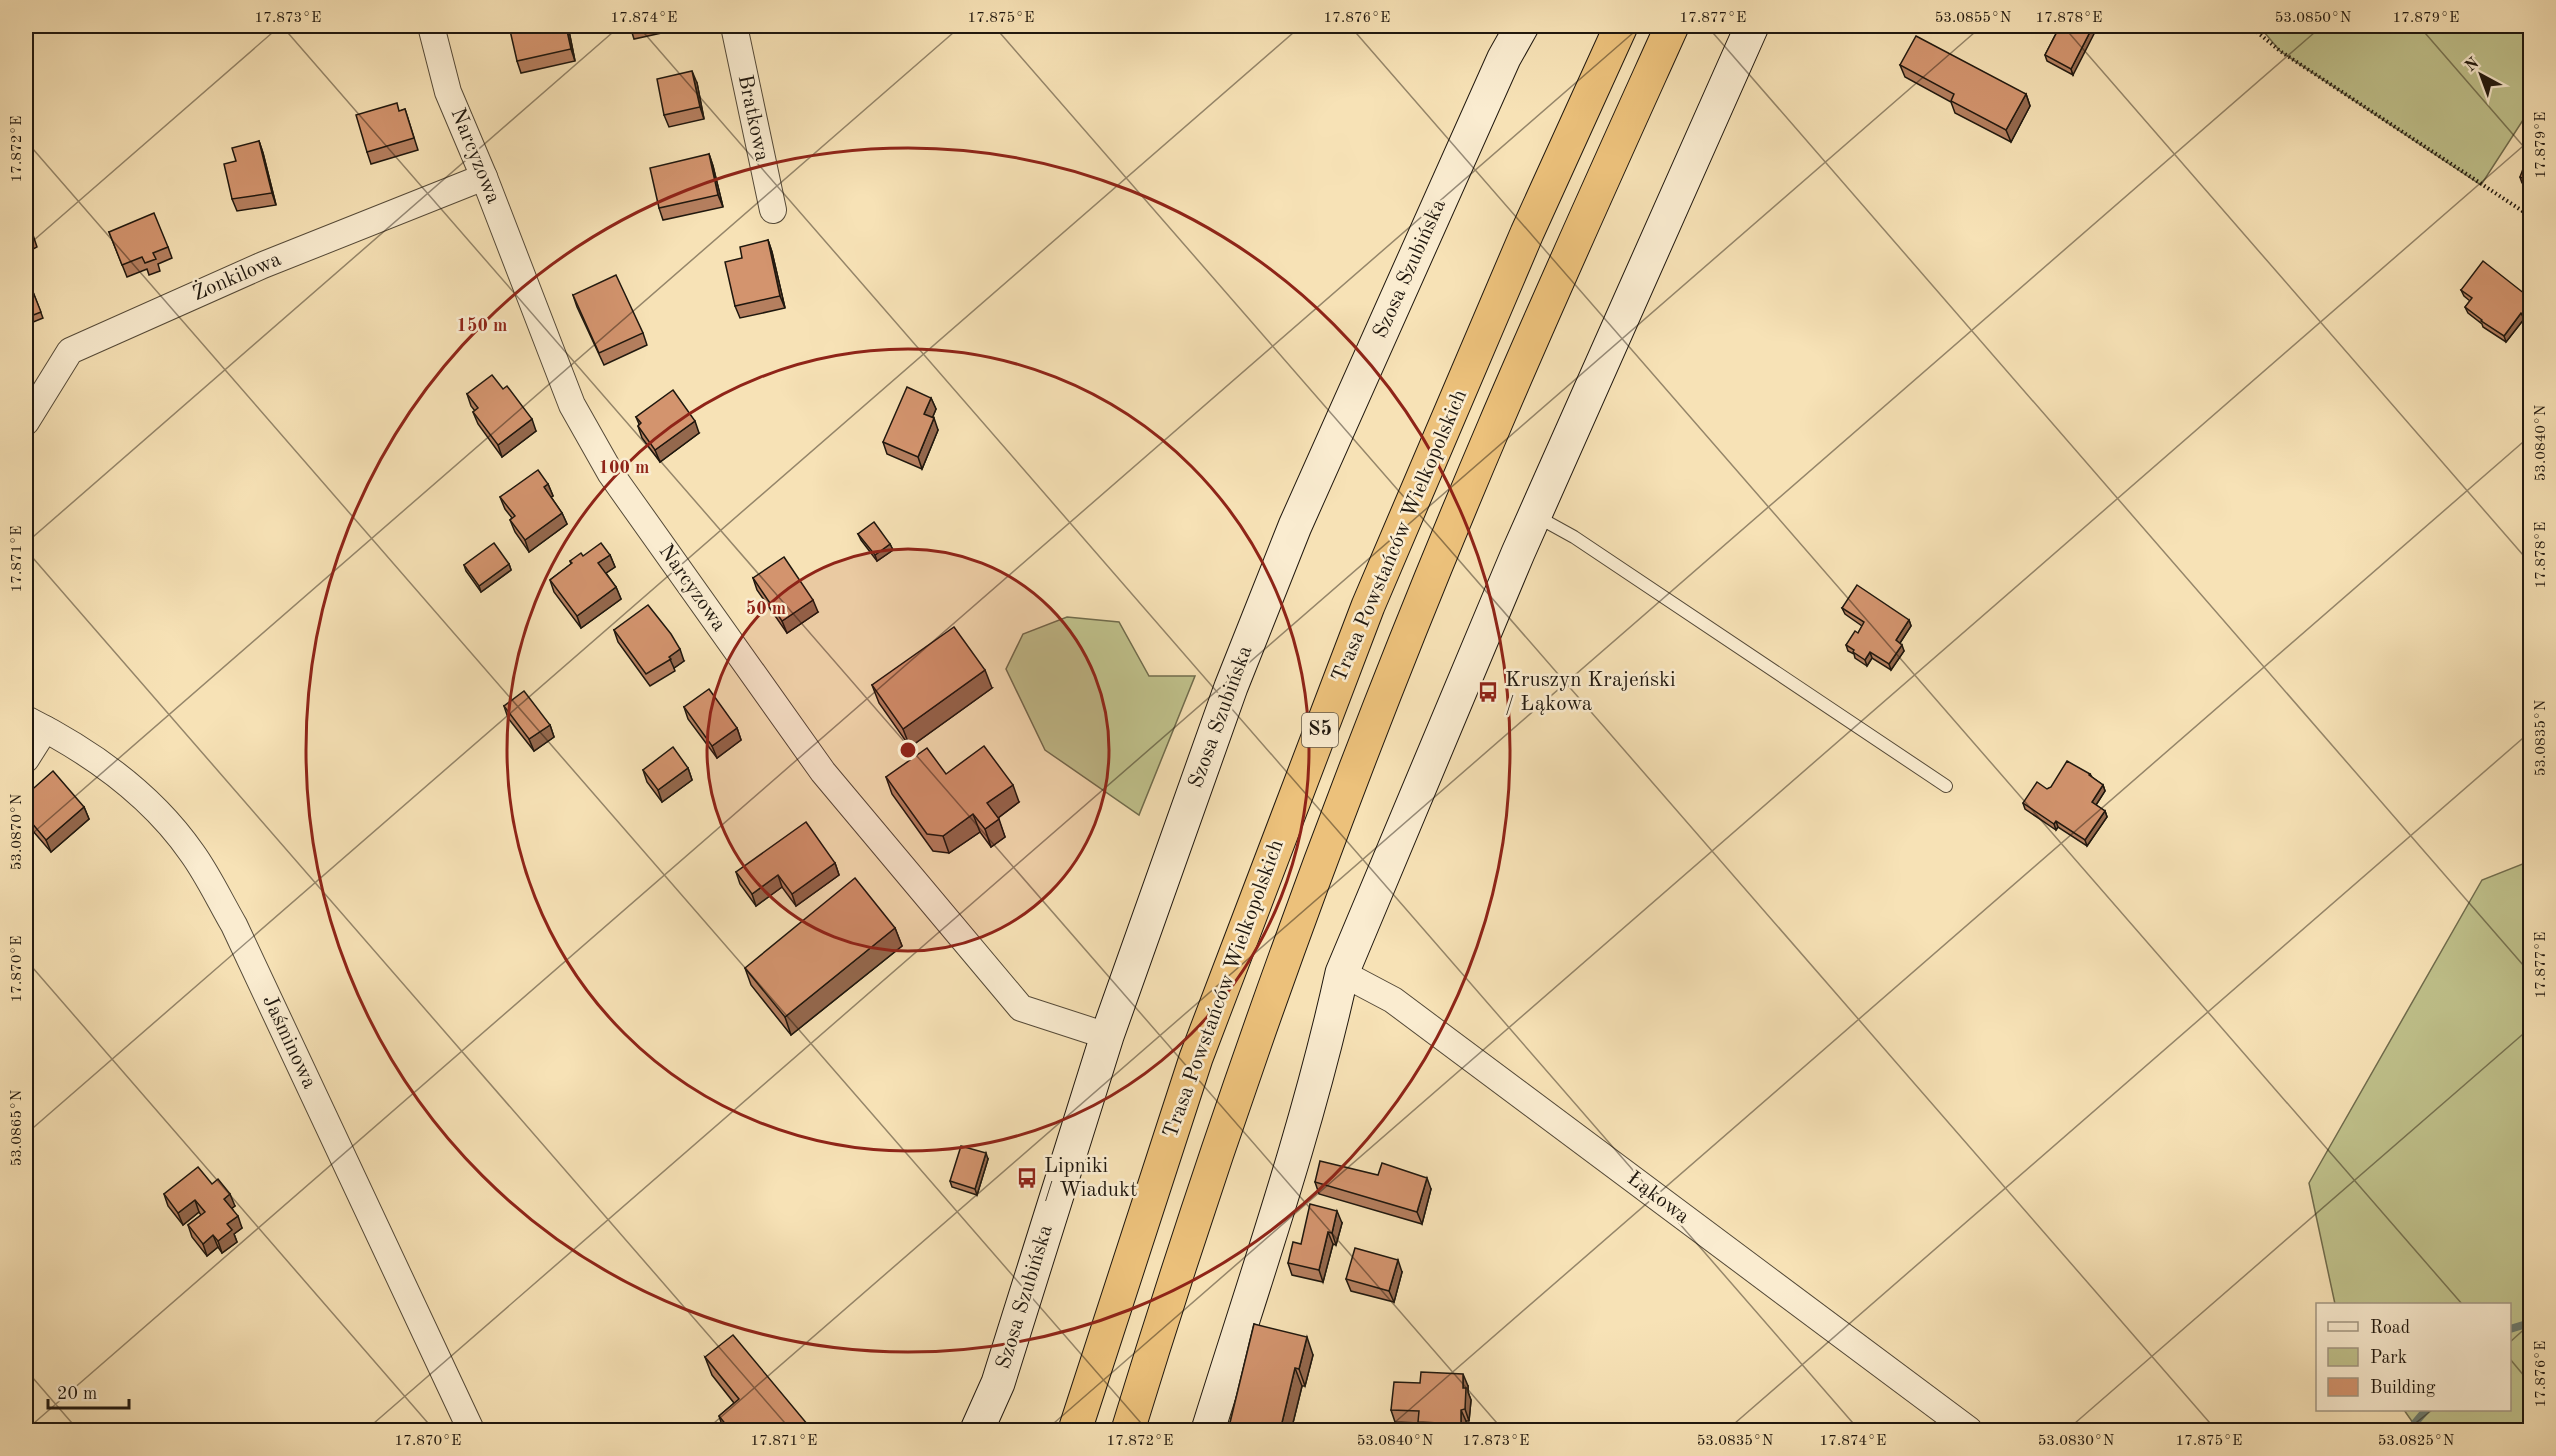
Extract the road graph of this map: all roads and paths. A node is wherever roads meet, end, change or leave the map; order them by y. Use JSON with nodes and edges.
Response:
{"nodes":[{"id":1,"x":431,"y":26,"type":"edge"},
{"id":2,"x":734,"y":26,"type":"edge"},
{"id":3,"x":1522,"y":26,"type":"edge"},
{"id":4,"x":1622,"y":26,"type":"edge"},
{"id":5,"x":1672,"y":26,"type":"edge"},
{"id":6,"x":1752,"y":26,"type":"edge"},
{"id":7,"x":2250,"y":26,"type":"edge"},
{"id":8,"x":484,"y":177,"type":"junction"},
{"id":9,"x":773,"y":210,"type":"dead end"},
{"id":10,"x":2530,"y":216,"type":"edge"},
{"id":11,"x":26,"y":422,"type":"edge"},
{"id":12,"x":1535,"y":515,"type":"junction"},
{"id":13,"x":35,"y":724,"type":"edge"},
{"id":14,"x":26,"y":759,"type":"edge"},
{"id":15,"x":1946,"y":786,"type":"dead end"},
{"id":16,"x":1342,"y":973,"type":"junction"},
{"id":17,"x":1107,"y":1036,"type":"junction"},
{"id":18,"x":471,"y":1431,"type":"edge"},
{"id":19,"x":977,"y":1431,"type":"edge"},
{"id":20,"x":1075,"y":1431,"type":"edge"},
{"id":21,"x":1128,"y":1431,"type":"edge"},
{"id":22,"x":1208,"y":1431,"type":"edge"},
{"id":23,"x":1969,"y":1431,"type":"edge"}],
"edges":[{"from":1,"to":8,"type":"street","name":"Narcyzowa"},
{"from":2,"to":9,"type":"street","name":"Bratkowa"},
{"from":3,"to":17,"type":"street","name":"Szosa Szubińska"},
{"from":4,"to":20,"type":"highway","name":"Trasa Powstańców Wielkopolskich","number":"S5"},
{"from":5,"to":21,"type":"highway","name":"Trasa Powstańców Wielkopolskich","number":"S5"},
{"from":6,"to":12,"type":"street"},
{"from":7,"to":10,"type":"path"},
{"from":8,"to":11,"type":"street","name":"Żonkilowa"},
{"from":8,"to":17,"type":"street","name":"Narcyzowa"},
{"from":12,"to":15,"type":"lane"},
{"from":12,"to":16,"type":"street"},
{"from":13,"to":14,"type":"street"},
{"from":13,"to":18,"type":"street","name":"Jaśminowa"},
{"from":16,"to":22,"type":"street"},
{"from":16,"to":23,"type":"street","name":"Łąkowa"},
{"from":17,"to":19,"type":"street","name":"Szosa Szubińska"}]}
